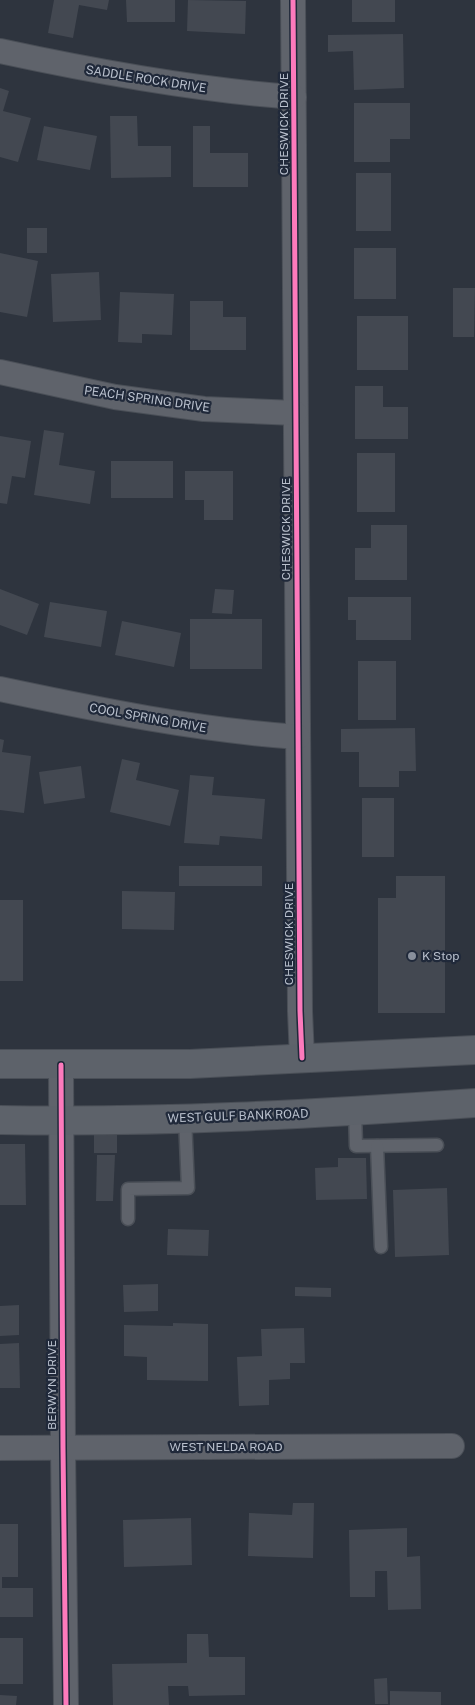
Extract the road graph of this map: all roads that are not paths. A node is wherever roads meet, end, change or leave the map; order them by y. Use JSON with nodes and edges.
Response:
{"nodes":[{"id":1,"x":293,"y":0,"type":"edge"},
{"id":2,"x":0,"y":51,"type":"edge"},
{"id":3,"x":294,"y":97,"type":"junction"},
{"id":4,"x":0,"y":372,"type":"edge"},
{"id":5,"x":295,"y":413,"type":"junction"},
{"id":6,"x":0,"y":689,"type":"edge"},
{"id":7,"x":298,"y":737,"type":"junction"},
{"id":8,"x":475,"y":1050,"type":"edge"},
{"id":9,"x":302,"y":1058,"type":"junction"},
{"id":10,"x":0,"y":1064,"type":"edge"},
{"id":11,"x":61,"y":1065,"type":"junction"},
{"id":12,"x":475,"y":1103,"type":"edge"},
{"id":13,"x":355,"y":1112,"type":"junction"},
{"id":14,"x":185,"y":1118,"type":"junction"},
{"id":15,"x":0,"y":1120,"type":"edge"},
{"id":16,"x":62,"y":1121,"type":"junction"},
{"id":17,"x":437,"y":1145,"type":"dead end"},
{"id":18,"x":377,"y":1146,"type":"junction"},
{"id":19,"x":128,"y":1219,"type":"dead end"},
{"id":20,"x":381,"y":1247,"type":"dead end"},
{"id":21,"x":452,"y":1446,"type":"dead end"},
{"id":22,"x":0,"y":1448,"type":"edge"},
{"id":23,"x":63,"y":1448,"type":"junction"},
{"id":24,"x":66,"y":1705,"type":"edge"}],
"edges":[{"from":1,"to":3,"type":"street","name":"CHESWICK DRIVE"},
{"from":2,"to":3,"type":"street","name":"SADDLE ROCK DRIVE"},
{"from":3,"to":5,"type":"street","name":"CHESWICK DRIVE"},
{"from":4,"to":5,"type":"street","name":"PEACH SPRING DRIVE"},
{"from":5,"to":7,"type":"street","name":"CHESWICK DRIVE"},
{"from":6,"to":7,"type":"street","name":"COOL SPRING DRIVE"},
{"from":7,"to":9,"type":"street","name":"CHESWICK DRIVE"},
{"from":8,"to":9,"type":"main road"},
{"from":9,"to":11,"type":"main road"},
{"from":10,"to":11,"type":"main road"},
{"from":11,"to":16,"type":"street","name":"BERWYN DRIVE"},
{"from":12,"to":13,"type":"main road","name":"WEST GULF BANK ROAD"},
{"from":13,"to":14,"type":"main road","name":"WEST GULF BANK ROAD"},
{"from":13,"to":18,"type":"lane"},
{"from":14,"to":16,"type":"main road","name":"WEST GULF BANK ROAD"},
{"from":14,"to":19,"type":"lane"},
{"from":15,"to":16,"type":"main road","name":"WEST GULF BANK ROAD"},
{"from":16,"to":23,"type":"street","name":"BERWYN DRIVE"},
{"from":17,"to":18,"type":"lane"},
{"from":18,"to":20,"type":"lane"},
{"from":21,"to":23,"type":"street","name":"WEST NELDA ROAD"},
{"from":22,"to":23,"type":"street","name":"WEST NELDA ROAD"},
{"from":23,"to":24,"type":"street","name":"BERWYN DRIVE"}]}
